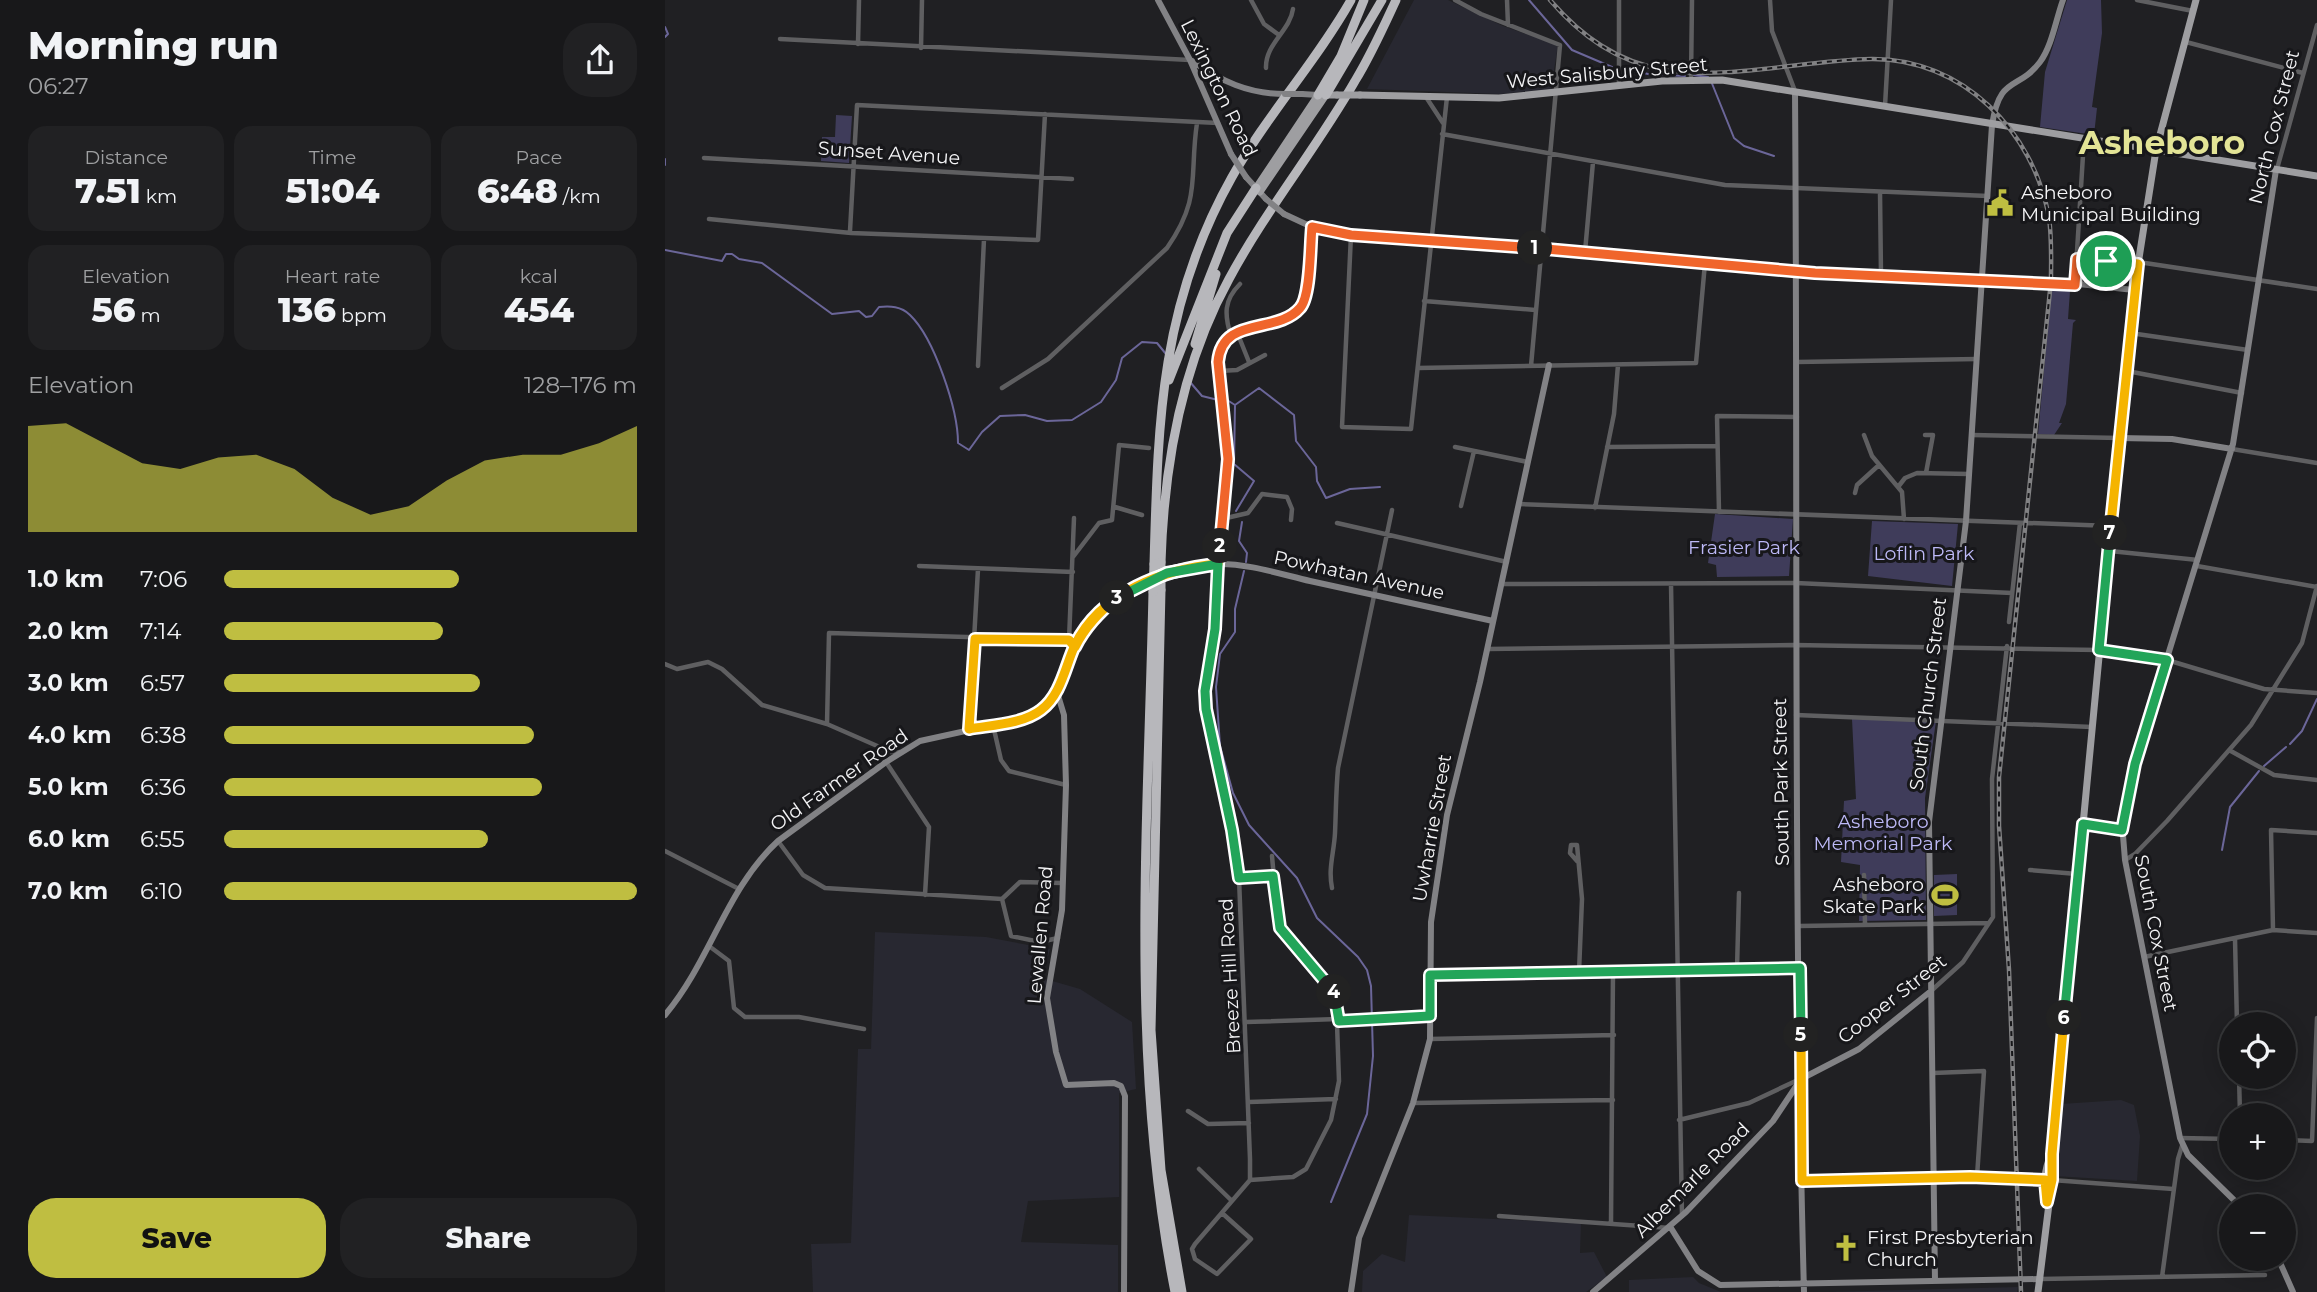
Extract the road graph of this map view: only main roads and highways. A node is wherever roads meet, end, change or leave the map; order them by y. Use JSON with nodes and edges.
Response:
{"nodes":[{"id":1,"x":1351,"y":0,"type":"edge"},
{"id":2,"x":1364,"y":0,"type":"edge"},
{"id":3,"x":1382,"y":0,"type":"edge"},
{"id":4,"x":1396,"y":0,"type":"edge"},
{"id":5,"x":2196,"y":0,"type":"edge"},
{"id":6,"x":1322,"y":95,"type":"junction"},
{"id":7,"x":2156,"y":150,"type":"junction"},
{"id":8,"x":2317,"y":176,"type":"edge"},
{"id":9,"x":1260,"y":193,"type":"junction"},
{"id":10,"x":1179,"y":407,"type":"junction"},
{"id":11,"x":1159,"y":430,"type":"junction"},
{"id":12,"x":1158,"y":563,"type":"junction"},
{"id":13,"x":1157,"y":591,"type":"junction"},
{"id":14,"x":1175,"y":1292,"type":"edge"},
{"id":15,"x":1182,"y":1292,"type":"edge"},
{"id":16,"x":2038,"y":1292,"type":"edge"}],
"edges":[{"from":1,"to":11,"type":"highway"},
{"from":2,"to":6,"type":"highway"},
{"from":3,"to":6,"type":"highway"},
{"from":4,"to":10,"type":"highway"},
{"from":5,"to":7,"type":"main road"},
{"from":6,"to":7,"type":"main road","name":"West Salisbury Street","bridge":true},
{"from":6,"to":9,"type":"main road"},
{"from":7,"to":8,"type":"main road","name":"West Salisbury Street"},
{"from":7,"to":16,"type":"main road"},
{"from":9,"to":10,"type":"highway"},
{"from":9,"to":11,"type":"highway"},
{"from":10,"to":12,"type":"highway"},
{"from":11,"to":12,"type":"highway"},
{"from":12,"to":13,"type":"highway","bridge":true},
{"from":13,"to":14,"type":"highway"},
{"from":13,"to":15,"type":"highway"}]}
